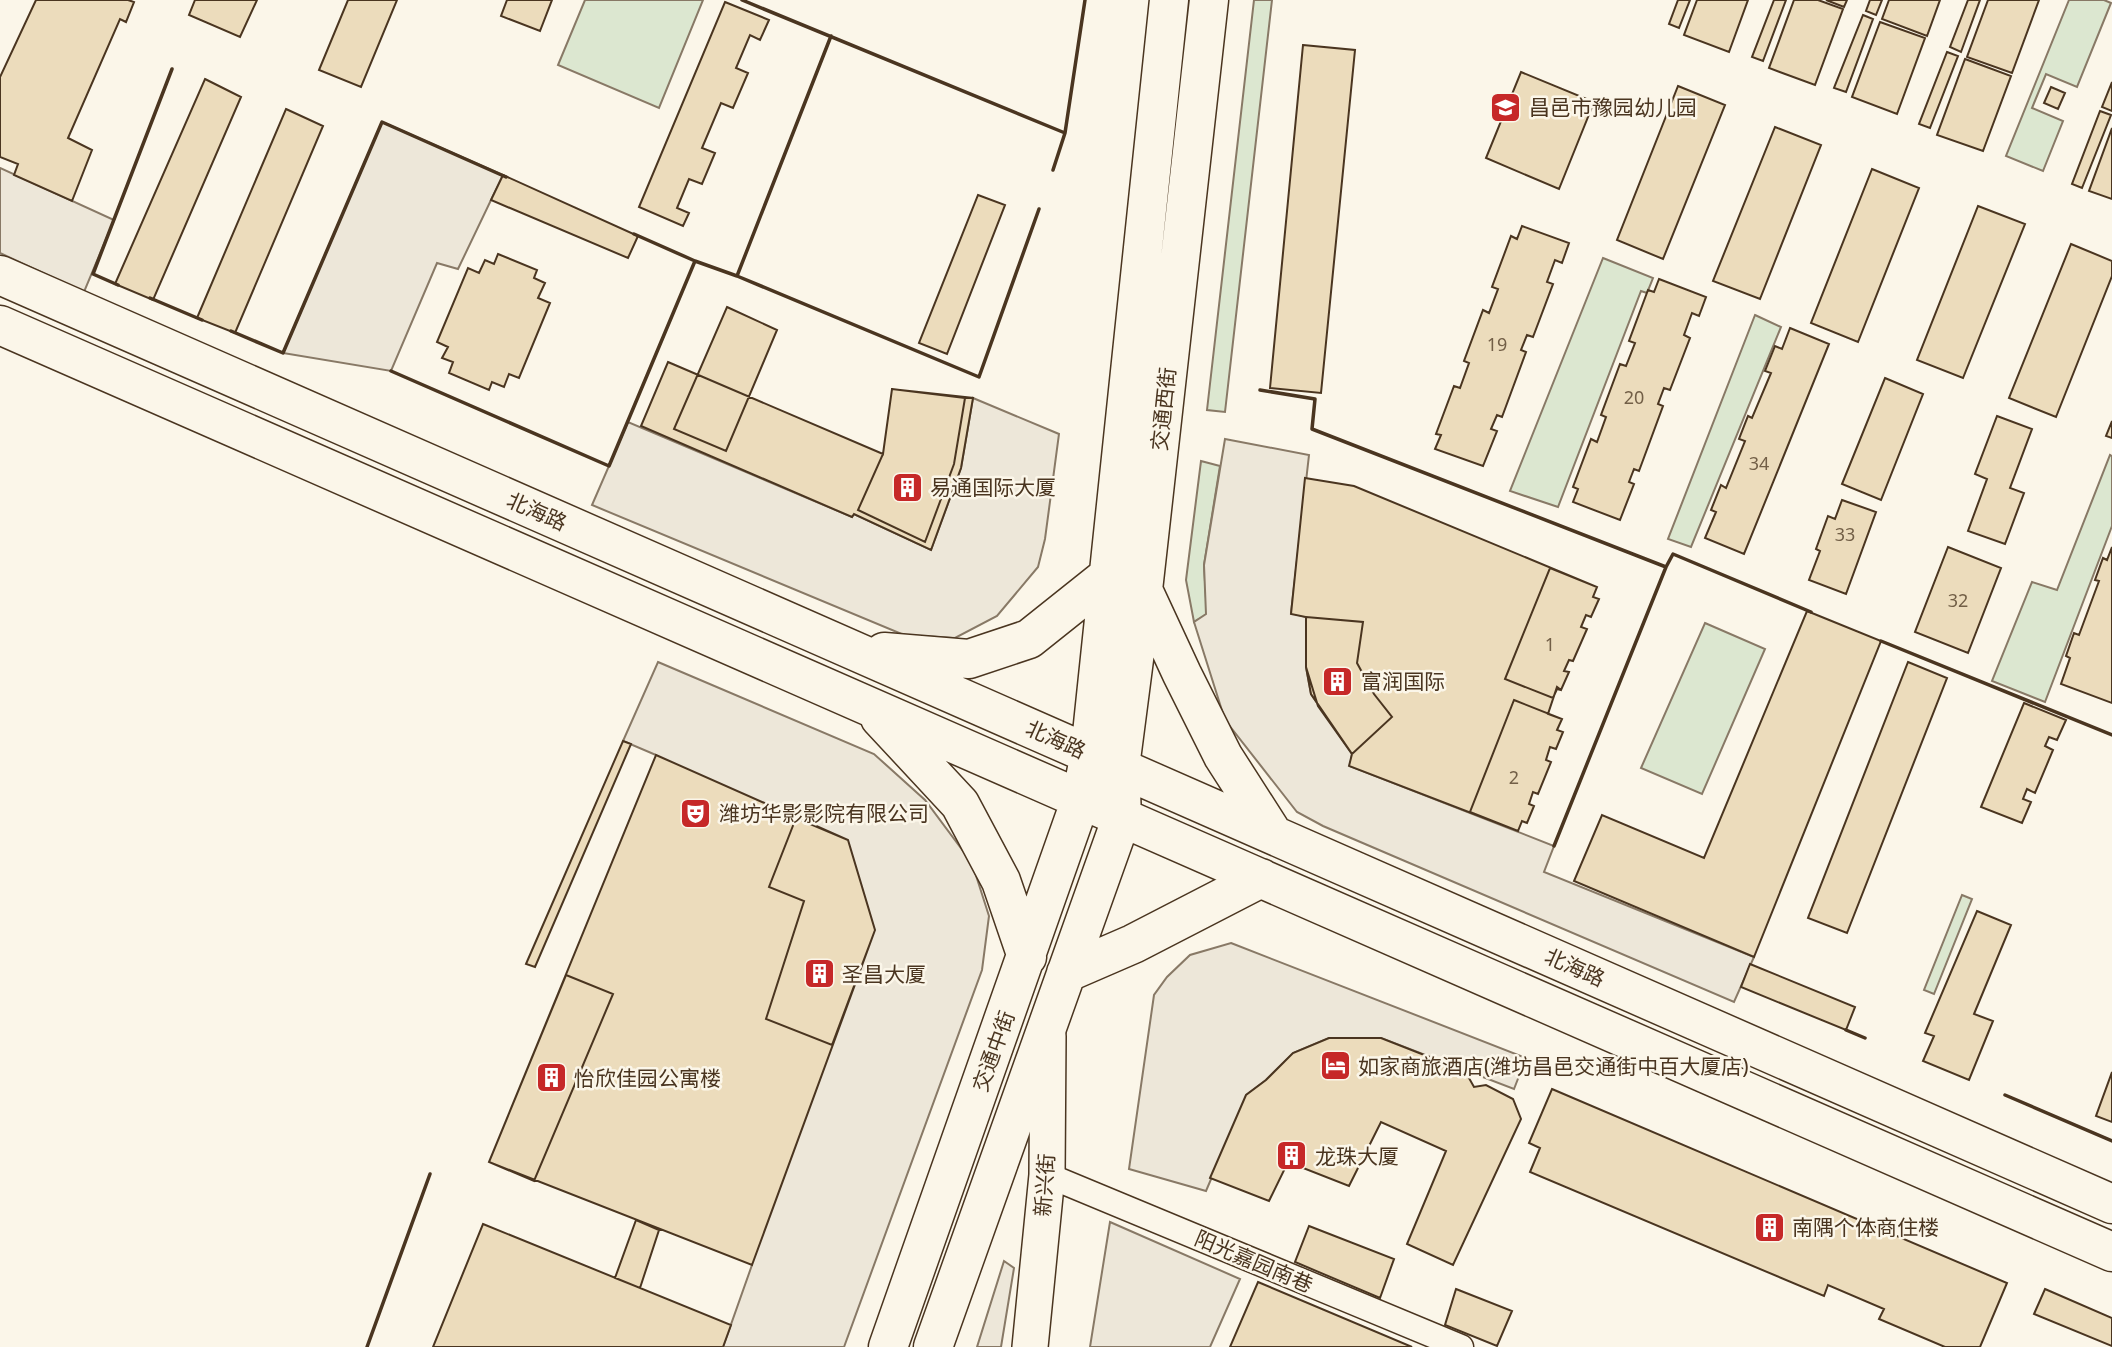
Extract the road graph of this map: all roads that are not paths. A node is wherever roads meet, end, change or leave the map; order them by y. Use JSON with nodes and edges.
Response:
{"nodes":[{"id":1,"x":1169,"y":0,"type":"edge"},
{"id":2,"x":1209,"y":0,"type":"edge"},
{"id":3,"x":0,"y":275,"type":"edge"},
{"id":4,"x":0,"y":325,"type":"edge"},
{"id":5,"x":1108,"y":576,"type":"junction"},
{"id":6,"x":1143,"y":590,"type":"junction"},
{"id":7,"x":854,"y":650,"type":"junction"},
{"id":8,"x":869,"y":706,"type":"junction"},
{"id":9,"x":1105,"y":760,"type":"junction"},
{"id":10,"x":1081,"y":799,"type":"junction"},
{"id":11,"x":1122,"y":817,"type":"junction"},
{"id":12,"x":1273,"y":834,"type":"junction"},
{"id":13,"x":1261,"y":878,"type":"junction"},
{"id":14,"x":1027,"y":957,"type":"junction"},
{"id":15,"x":1066,"y":972,"type":"junction"},
{"id":16,"x":1049,"y":1023,"type":"junction"},
{"id":17,"x":1047,"y":1175,"type":"junction"},
{"id":18,"x":2112,"y":1203,"type":"edge"},
{"id":19,"x":2112,"y":1251,"type":"edge"},
{"id":20,"x":888,"y":1347,"type":"edge"},
{"id":21,"x":933,"y":1347,"type":"edge"},
{"id":22,"x":1030,"y":1347,"type":"edge"},
{"id":23,"x":1461,"y":1347,"type":"edge"}],
"edges":[{"from":1,"to":5,"type":"main road","name":"交通西街"},
{"from":2,"to":6,"type":"main road","name":"交通西街"},
{"from":3,"to":7,"type":"main road","name":"北海路"},
{"from":4,"to":8,"type":"main road"},
{"from":5,"to":7,"type":"main road"},
{"from":5,"to":9,"type":"main road","name":"交通西街"},
{"from":6,"to":9,"type":"main road","name":"交通西街"},
{"from":6,"to":12,"type":"main road"},
{"from":7,"to":9,"type":"main road","name":"北海路"},
{"from":8,"to":10,"type":"main road"},
{"from":8,"to":14,"type":"main road"},
{"from":9,"to":10,"type":"main road","name":"交通中街"},
{"from":9,"to":11,"type":"main road","name":"交通西街"},
{"from":9,"to":12,"type":"main road","name":"北海路"},
{"from":10,"to":11,"type":"main road"},
{"from":10,"to":14,"type":"main road","name":"交通中街"},
{"from":11,"to":13,"type":"main road"},
{"from":11,"to":15,"type":"main road","name":"交通中街"},
{"from":12,"to":18,"type":"main road","name":"北海路"},
{"from":13,"to":15,"type":"main road"},
{"from":13,"to":19,"type":"main road"},
{"from":14,"to":20,"type":"main road","name":"交通中街"},
{"from":15,"to":16,"type":"main road","name":"交通中街"},
{"from":16,"to":17,"type":"street","name":"新兴街"},
{"from":16,"to":21,"type":"main road","name":"交通中街"},
{"from":17,"to":22,"type":"street","name":"新兴街"},
{"from":17,"to":23,"type":"street","name":"阳光嘉园南巷"}]}
